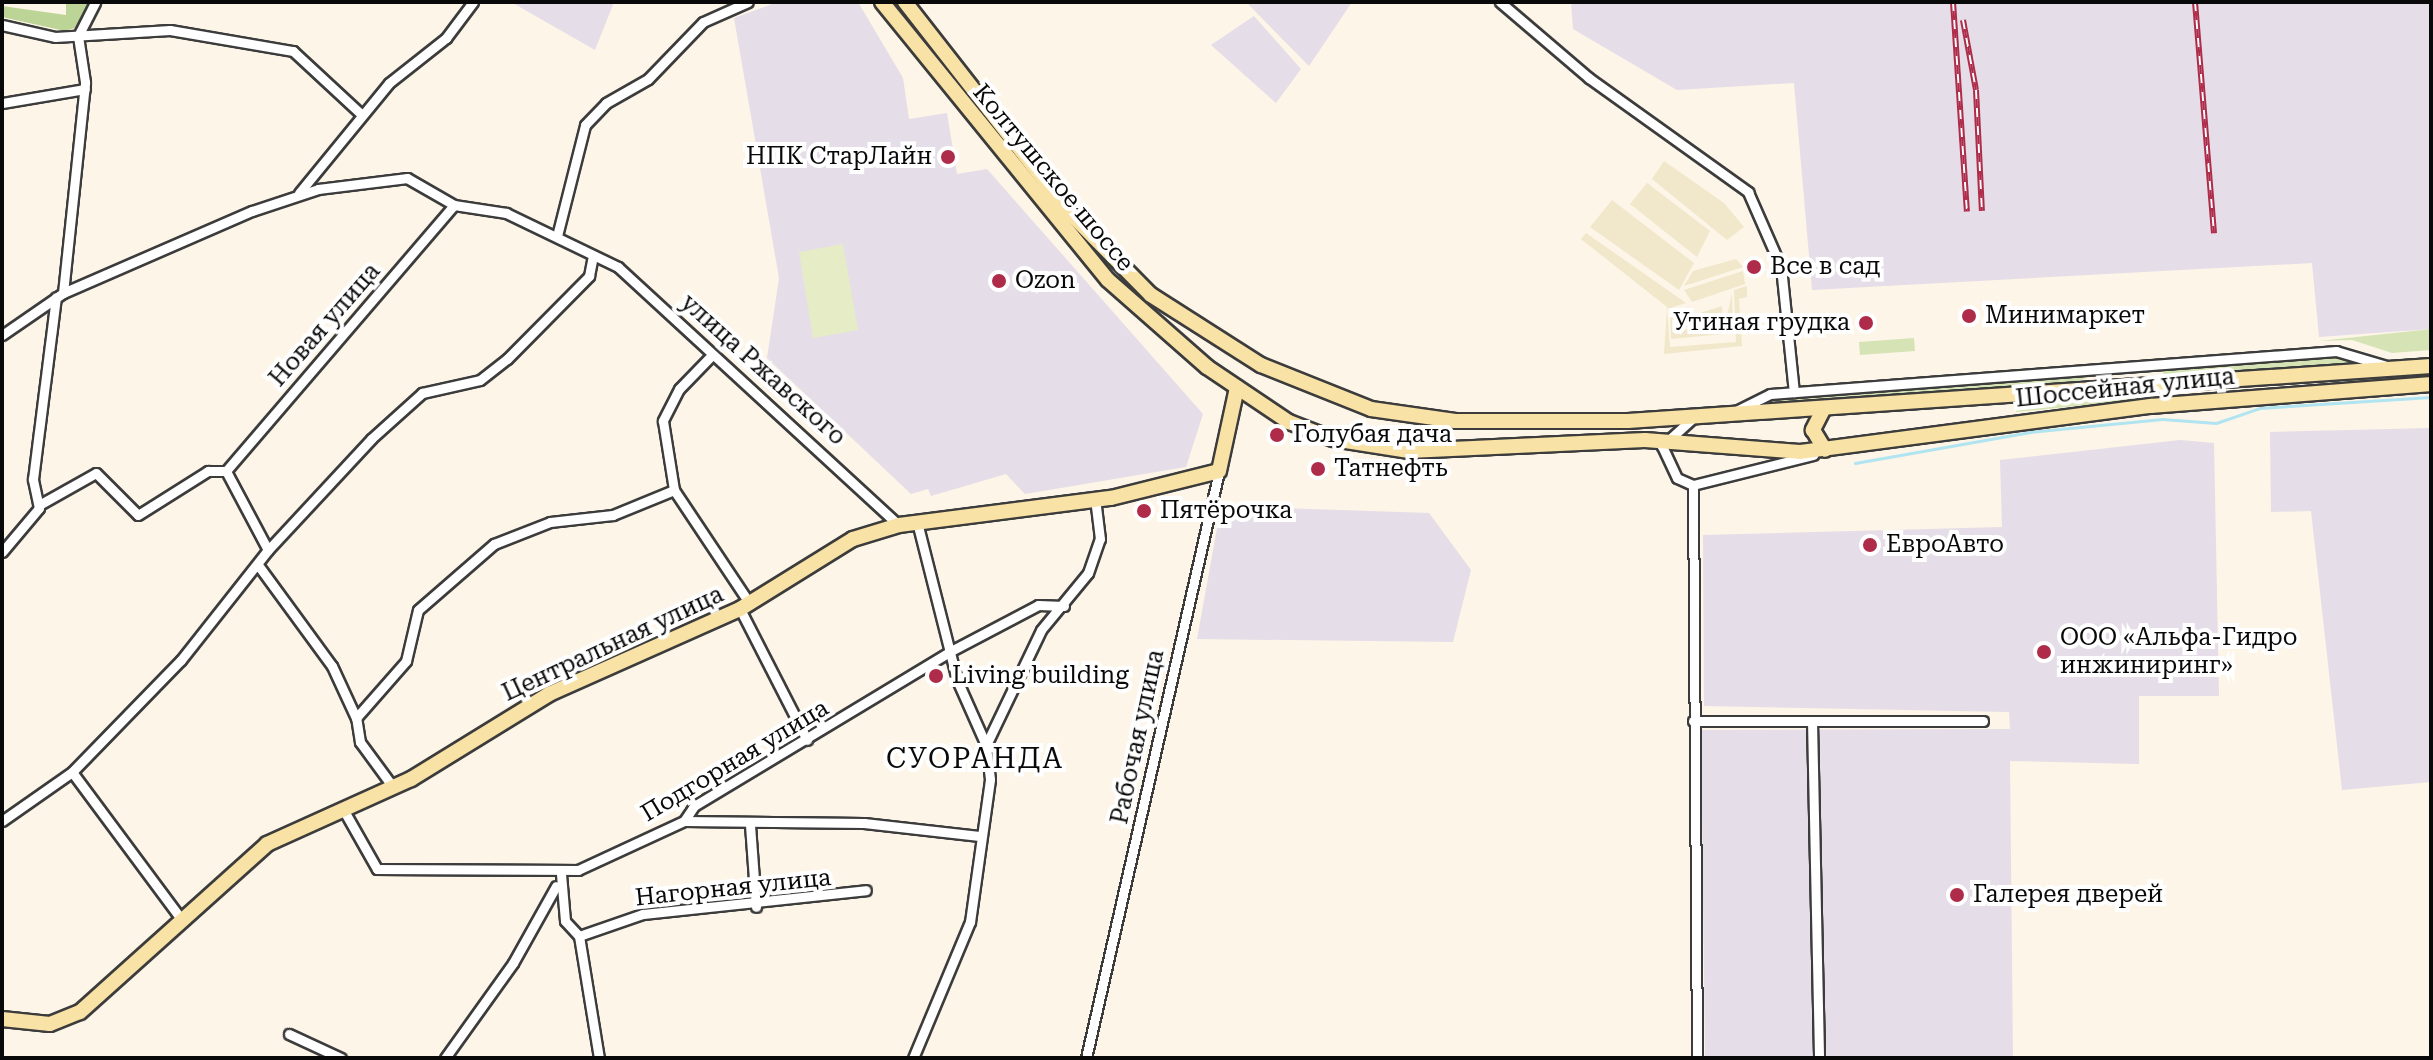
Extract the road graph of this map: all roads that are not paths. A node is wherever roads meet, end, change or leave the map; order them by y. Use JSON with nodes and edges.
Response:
{"nodes":[{"id":1,"x":95,"y":2,"type":"edge"},
{"id":2,"x":473,"y":2,"type":"edge"},
{"id":3,"x":748,"y":2,"type":"edge"},
{"id":4,"x":882,"y":2,"type":"edge"},
{"id":5,"x":905,"y":2,"type":"edge"},
{"id":6,"x":1500,"y":2,"type":"edge"},
{"id":7,"x":2,"y":25,"type":"edge"},
{"id":8,"x":78,"y":36,"type":"junction"},
{"id":9,"x":85,"y":89,"type":"junction"},
{"id":10,"x":2,"y":103,"type":"edge"},
{"id":11,"x":361,"y":114,"type":"junction"},
{"id":12,"x":299,"y":193,"type":"junction"},
{"id":13,"x":454,"y":205,"type":"junction"},
{"id":14,"x":557,"y":236,"type":"junction"},
{"id":15,"x":593,"y":256,"type":"junction"},
{"id":16,"x":59,"y":295,"type":"junction"},
{"id":17,"x":2,"y":335,"type":"edge"},
{"id":18,"x":712,"y":355,"type":"junction"},
{"id":19,"x":2431,"y":366,"type":"edge"},
{"id":20,"x":2394,"y":369,"type":"junction"},
{"id":21,"x":2431,"y":384,"type":"edge"},
{"id":22,"x":1237,"y":388,"type":"junction"},
{"id":23,"x":1794,"y":392,"type":"junction"},
{"id":24,"x":1824,"y":408,"type":"junction"},
{"id":25,"x":1729,"y":415,"type":"junction"},
{"id":26,"x":1693,"y":418,"type":"junction"},
{"id":27,"x":1665,"y":440,"type":"junction"},
{"id":28,"x":1825,"y":450,"type":"junction"},
{"id":29,"x":226,"y":471,"type":"junction"},
{"id":30,"x":1219,"y":471,"type":"junction"},
{"id":31,"x":1693,"y":485,"type":"junction"},
{"id":32,"x":674,"y":490,"type":"junction"},
{"id":33,"x":1095,"y":500,"type":"junction"},
{"id":34,"x":39,"y":505,"type":"junction"},
{"id":35,"x":917,"y":522,"type":"junction"},
{"id":36,"x":899,"y":525,"type":"junction"},
{"id":37,"x":268,"y":550,"type":"junction"},
{"id":38,"x":2,"y":552,"type":"edge"},
{"id":39,"x":258,"y":565,"type":"junction"},
{"id":40,"x":745,"y":606,"type":"junction"},
{"id":41,"x":1064,"y":606,"type":"junction"},
{"id":42,"x":949,"y":652,"type":"junction"},
{"id":43,"x":356,"y":718,"type":"junction"},
{"id":44,"x":1693,"y":721,"type":"junction"},
{"id":45,"x":1812,"y":721,"type":"junction"},
{"id":46,"x":1983,"y":721,"type":"dead end"},
{"id":47,"x":807,"y":740,"type":"junction"},
{"id":48,"x":986,"y":745,"type":"junction"},
{"id":49,"x":72,"y":772,"type":"junction"},
{"id":50,"x":393,"y":787,"type":"junction"},
{"id":51,"x":343,"y":809,"type":"junction"},
{"id":52,"x":2,"y":821,"type":"edge"},
{"id":53,"x":684,"y":821,"type":"junction"},
{"id":54,"x":750,"y":825,"type":"junction"},
{"id":55,"x":979,"y":836,"type":"junction"},
{"id":56,"x":559,"y":879,"type":"junction"},
{"id":57,"x":866,"y":890,"type":"dead end"},
{"id":58,"x":756,"y":907,"type":"junction"},
{"id":59,"x":179,"y":916,"type":"junction"},
{"id":60,"x":579,"y":936,"type":"junction"},
{"id":61,"x":2,"y":1019,"type":"edge"},
{"id":62,"x":289,"y":1034,"type":"dead end"},
{"id":63,"x":341,"y":1058,"type":"edge"},
{"id":64,"x":445,"y":1058,"type":"edge"},
{"id":65,"x":599,"y":1058,"type":"edge"},
{"id":66,"x":913,"y":1058,"type":"edge"},
{"id":67,"x":1086,"y":1058,"type":"edge"},
{"id":68,"x":1697,"y":1058,"type":"edge"},
{"id":69,"x":1819,"y":1058,"type":"edge"}],
"edges":[{"from":1,"to":8,"type":"street"},
{"from":2,"to":11,"type":"street"},
{"from":3,"to":14,"type":"street"},
{"from":4,"to":22,"type":"main road","name":"Колтушское шоссе"},
{"from":5,"to":26,"type":"main road","name":"Колтушское шоссе"},
{"from":6,"to":23,"type":"street"},
{"from":7,"to":8,"type":"street"},
{"from":8,"to":9,"type":"street"},
{"from":8,"to":11,"type":"street"},
{"from":9,"to":10,"type":"street"},
{"from":9,"to":16,"type":"street"},
{"from":11,"to":12,"type":"street"},
{"from":12,"to":13,"type":"street"},
{"from":12,"to":16,"type":"street"},
{"from":13,"to":14,"type":"street","name":"улица Ржавского"},
{"from":13,"to":29,"type":"street","name":"Новая улица"},
{"from":14,"to":15,"type":"street","name":"улица Ржавского"},
{"from":15,"to":18,"type":"street","name":"улица Ржавского"},
{"from":15,"to":37,"type":"street"},
{"from":16,"to":17,"type":"street"},
{"from":16,"to":34,"type":"street"},
{"from":18,"to":32,"type":"street"},
{"from":18,"to":36,"type":"street","name":"улица Ржавского"},
{"from":19,"to":20,"type":"main road","name":"Шоссейная улица"},
{"from":20,"to":23,"type":"street"},
{"from":20,"to":24,"type":"main road","name":"Шоссейная улица"},
{"from":21,"to":28,"type":"main road","name":"Шоссейная улица"},
{"from":22,"to":27,"type":"main road","name":"Колтушское шоссе"},
{"from":22,"to":30,"type":"main road"},
{"from":23,"to":25,"type":"street"},
{"from":24,"to":25,"type":"main road","name":"Колтушское шоссе"},
{"from":24,"to":28,"type":"main road"},
{"from":25,"to":26,"type":"main road","name":"Колтушское шоссе"},
{"from":26,"to":27,"type":"street"},
{"from":27,"to":28,"type":"main road","name":"Колтушское шоссе"},
{"from":27,"to":31,"type":"street"},
{"from":28,"to":31,"type":"street"},
{"from":29,"to":34,"type":"street"},
{"from":29,"to":37,"type":"street"},
{"from":30,"to":33,"type":"main road","name":"Центральная улица"},
{"from":30,"to":67,"type":"street","name":"Рабочая улица"},
{"from":31,"to":44,"type":"street"},
{"from":32,"to":40,"type":"street"},
{"from":32,"to":43,"type":"street"},
{"from":33,"to":35,"type":"main road","name":"Центральная улица"},
{"from":33,"to":41,"type":"street"},
{"from":34,"to":38,"type":"street"},
{"from":35,"to":36,"type":"main road","name":"Центральная улица"},
{"from":35,"to":42,"type":"street"},
{"from":36,"to":40,"type":"main road","name":"Центральная улица"},
{"from":37,"to":39,"type":"street"},
{"from":39,"to":43,"type":"street"},
{"from":39,"to":49,"type":"street"},
{"from":40,"to":47,"type":"street"},
{"from":40,"to":50,"type":"main road","name":"Центральная улица"},
{"from":41,"to":42,"type":"street","name":"Подгорная улица"},
{"from":41,"to":48,"type":"street"},
{"from":42,"to":47,"type":"street","name":"Подгорная улица"},
{"from":42,"to":48,"type":"street"},
{"from":43,"to":50,"type":"street"},
{"from":44,"to":45,"type":"street"},
{"from":44,"to":68,"type":"street"},
{"from":45,"to":46,"type":"street"},
{"from":45,"to":69,"type":"street"},
{"from":47,"to":53,"type":"street","name":"Подгорная улица"},
{"from":48,"to":55,"type":"street"},
{"from":49,"to":52,"type":"street"},
{"from":49,"to":59,"type":"street"},
{"from":50,"to":51,"type":"main road","name":"Центральная улица"},
{"from":51,"to":56,"type":"street"},
{"from":51,"to":59,"type":"main road","name":"Центральная улица"},
{"from":53,"to":54,"type":"street"},
{"from":53,"to":56,"type":"street","name":"Подгорная улица"},
{"from":54,"to":55,"type":"street"},
{"from":54,"to":58,"type":"street"},
{"from":55,"to":66,"type":"street"},
{"from":56,"to":60,"type":"street"},
{"from":56,"to":64,"type":"street"},
{"from":57,"to":58,"type":"street","name":"Нагорная улица"},
{"from":58,"to":60,"type":"street","name":"Нагорная улица"},
{"from":59,"to":61,"type":"main road","name":"Центральная улица"},
{"from":60,"to":65,"type":"street"},
{"from":62,"to":63,"type":"street"}]}
